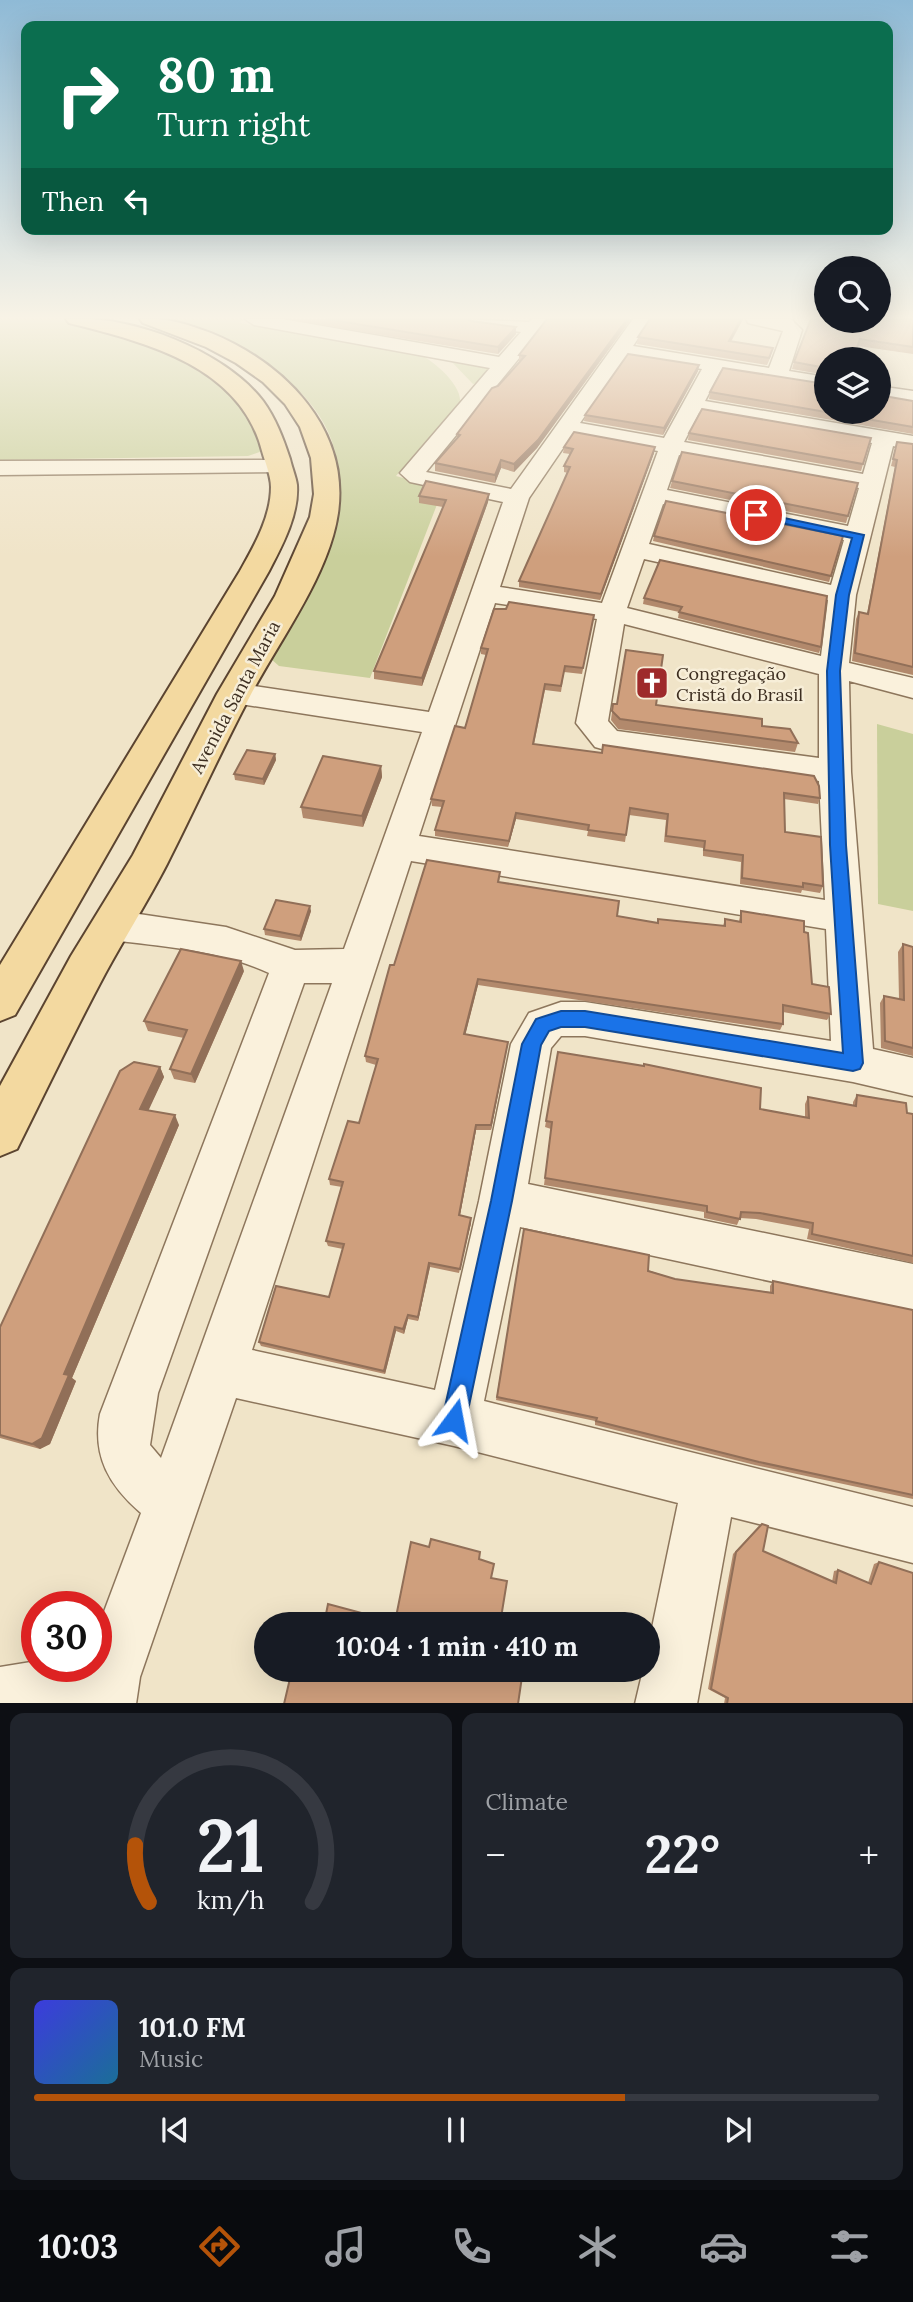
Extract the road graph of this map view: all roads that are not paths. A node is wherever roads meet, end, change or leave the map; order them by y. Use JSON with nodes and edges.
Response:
{"nodes":[{"id":1,"x":250,"y":398,"type":"edge"},
{"id":2,"x":295,"y":398,"type":"edge"},
{"id":3,"x":475,"y":398,"type":"edge"},
{"id":4,"x":586,"y":398,"type":"edge"},
{"id":5,"x":696,"y":398,"type":"edge"},
{"id":6,"x":692,"y":405,"type":"junction"},
{"id":7,"x":566,"y":427,"type":"junction"},
{"id":8,"x":884,"y":438,"type":"junction"},
{"id":9,"x":913,"y":443,"type":"edge"},
{"id":10,"x":671,"y":446,"type":"junction"},
{"id":11,"x":0,"y":468,"type":"edge"},
{"id":12,"x":282,"y":477,"type":"junction"},
{"id":13,"x":872,"y":483,"type":"junction"},
{"id":14,"x":327,"y":494,"type":"junction"},
{"id":15,"x":654,"y":495,"type":"junction"},
{"id":16,"x":517,"y":498,"type":"junction"},
{"id":17,"x":277,"y":522,"type":"junction"},
{"id":18,"x":858,"y":535,"type":"junction"},
{"id":19,"x":318,"y":538,"type":"junction"},
{"id":20,"x":635,"y":549,"type":"junction"},
{"id":21,"x":484,"y":593,"type":"junction"},
{"id":22,"x":842,"y":595,"type":"junction"},
{"id":23,"x":612,"y":613,"type":"junction"},
{"id":24,"x":834,"y":671,"type":"junction"},
{"id":25,"x":240,"y":682,"type":"junction"},
{"id":26,"x":913,"y":688,"type":"edge"},
{"id":27,"x":444,"y":713,"type":"junction"},
{"id":28,"x":835,"y":772,"type":"junction"},
{"id":29,"x":398,"y":846,"type":"junction"},
{"id":30,"x":81,"y":871,"type":"junction"},
{"id":31,"x":135,"y":888,"type":"junction"},
{"id":32,"x":842,"y":917,"type":"junction"},
{"id":33,"x":112,"y":925,"type":"junction"},
{"id":34,"x":32,"y":950,"type":"junction"},
{"id":35,"x":359,"y":963,"type":"junction"},
{"id":36,"x":290,"y":966,"type":"junction"},
{"id":37,"x":87,"y":967,"type":"junction"},
{"id":38,"x":0,"y":1002,"type":"edge"},
{"id":39,"x":853,"y":1063,"type":"junction"},
{"id":40,"x":913,"y":1077,"type":"edge"},
{"id":41,"x":0,"y":1133,"type":"edge"},
{"id":42,"x":502,"y":1201,"type":"junction"},
{"id":43,"x":913,"y":1288,"type":"edge"},
{"id":44,"x":220,"y":1369,"type":"junction"},
{"id":45,"x":454,"y":1420,"type":"junction"},
{"id":46,"x":710,"y":1483,"type":"junction"},
{"id":47,"x":172,"y":1504,"type":"junction"},
{"id":48,"x":913,"y":1535,"type":"edge"},
{"id":49,"x":108,"y":1690,"type":"edge"},
{"id":50,"x":0,"y":1698,"type":"edge"},
{"id":51,"x":666,"y":1703,"type":"edge"}],
"edges":[{"from":1,"to":12,"type":"main road"},
{"from":2,"to":14,"type":"main road","name":"Avenida Santa Maria"},
{"from":3,"to":16,"type":"street"},
{"from":4,"to":7,"type":"street"},
{"from":5,"to":6,"type":"street"},
{"from":6,"to":8,"type":"street"},
{"from":6,"to":10,"type":"street"},
{"from":7,"to":10,"type":"street"},
{"from":7,"to":16,"type":"street"},
{"from":8,"to":9,"type":"street"},
{"from":8,"to":13,"type":"street"},
{"from":10,"to":13,"type":"street"},
{"from":10,"to":15,"type":"street"},
{"from":11,"to":12,"type":"street"},
{"from":12,"to":14,"type":"main road"},
{"from":12,"to":17,"type":"main road"},
{"from":13,"to":18,"type":"street"},
{"from":14,"to":19,"type":"main road","name":"Avenida Santa Maria"},
{"from":15,"to":18,"type":"street"},
{"from":15,"to":20,"type":"street"},
{"from":16,"to":21,"type":"street"},
{"from":17,"to":19,"type":"main road"},
{"from":17,"to":30,"type":"main road"},
{"from":18,"to":22,"type":"street"},
{"from":19,"to":25,"type":"main road","name":"Avenida Santa Maria"},
{"from":20,"to":22,"type":"street"},
{"from":20,"to":23,"type":"street"},
{"from":21,"to":23,"type":"street"},
{"from":21,"to":27,"type":"street"},
{"from":22,"to":24,"type":"street"},
{"from":23,"to":24,"type":"street"},
{"from":23,"to":28,"type":"street"},
{"from":24,"to":26,"type":"street"},
{"from":24,"to":28,"type":"street"},
{"from":25,"to":27,"type":"street"},
{"from":25,"to":31,"type":"main road","name":"Avenida Santa Maria"},
{"from":27,"to":29,"type":"street"},
{"from":28,"to":32,"type":"street"},
{"from":29,"to":32,"type":"street"},
{"from":29,"to":35,"type":"street"},
{"from":30,"to":31,"type":"main road"},
{"from":30,"to":34,"type":"main road"},
{"from":31,"to":33,"type":"main road","name":"Avenida Santa Maria"},
{"from":32,"to":39,"type":"street"},
{"from":33,"to":36,"type":"street"},
{"from":33,"to":37,"type":"main road","name":"Avenida Santa Maria"},
{"from":34,"to":37,"type":"main road"},
{"from":34,"to":38,"type":"main road"},
{"from":35,"to":36,"type":"street"},
{"from":35,"to":44,"type":"street"},
{"from":36,"to":47,"type":"street"},
{"from":37,"to":41,"type":"main road","name":"Avenida Santa Maria"},
{"from":39,"to":40,"type":"street"},
{"from":39,"to":42,"type":"street"},
{"from":42,"to":43,"type":"street"},
{"from":42,"to":45,"type":"street"},
{"from":44,"to":45,"type":"street"},
{"from":44,"to":47,"type":"street"},
{"from":45,"to":46,"type":"street"},
{"from":46,"to":48,"type":"street"},
{"from":46,"to":51,"type":"street"},
{"from":47,"to":49,"type":"street"},
{"from":49,"to":50,"type":"street"}]}
